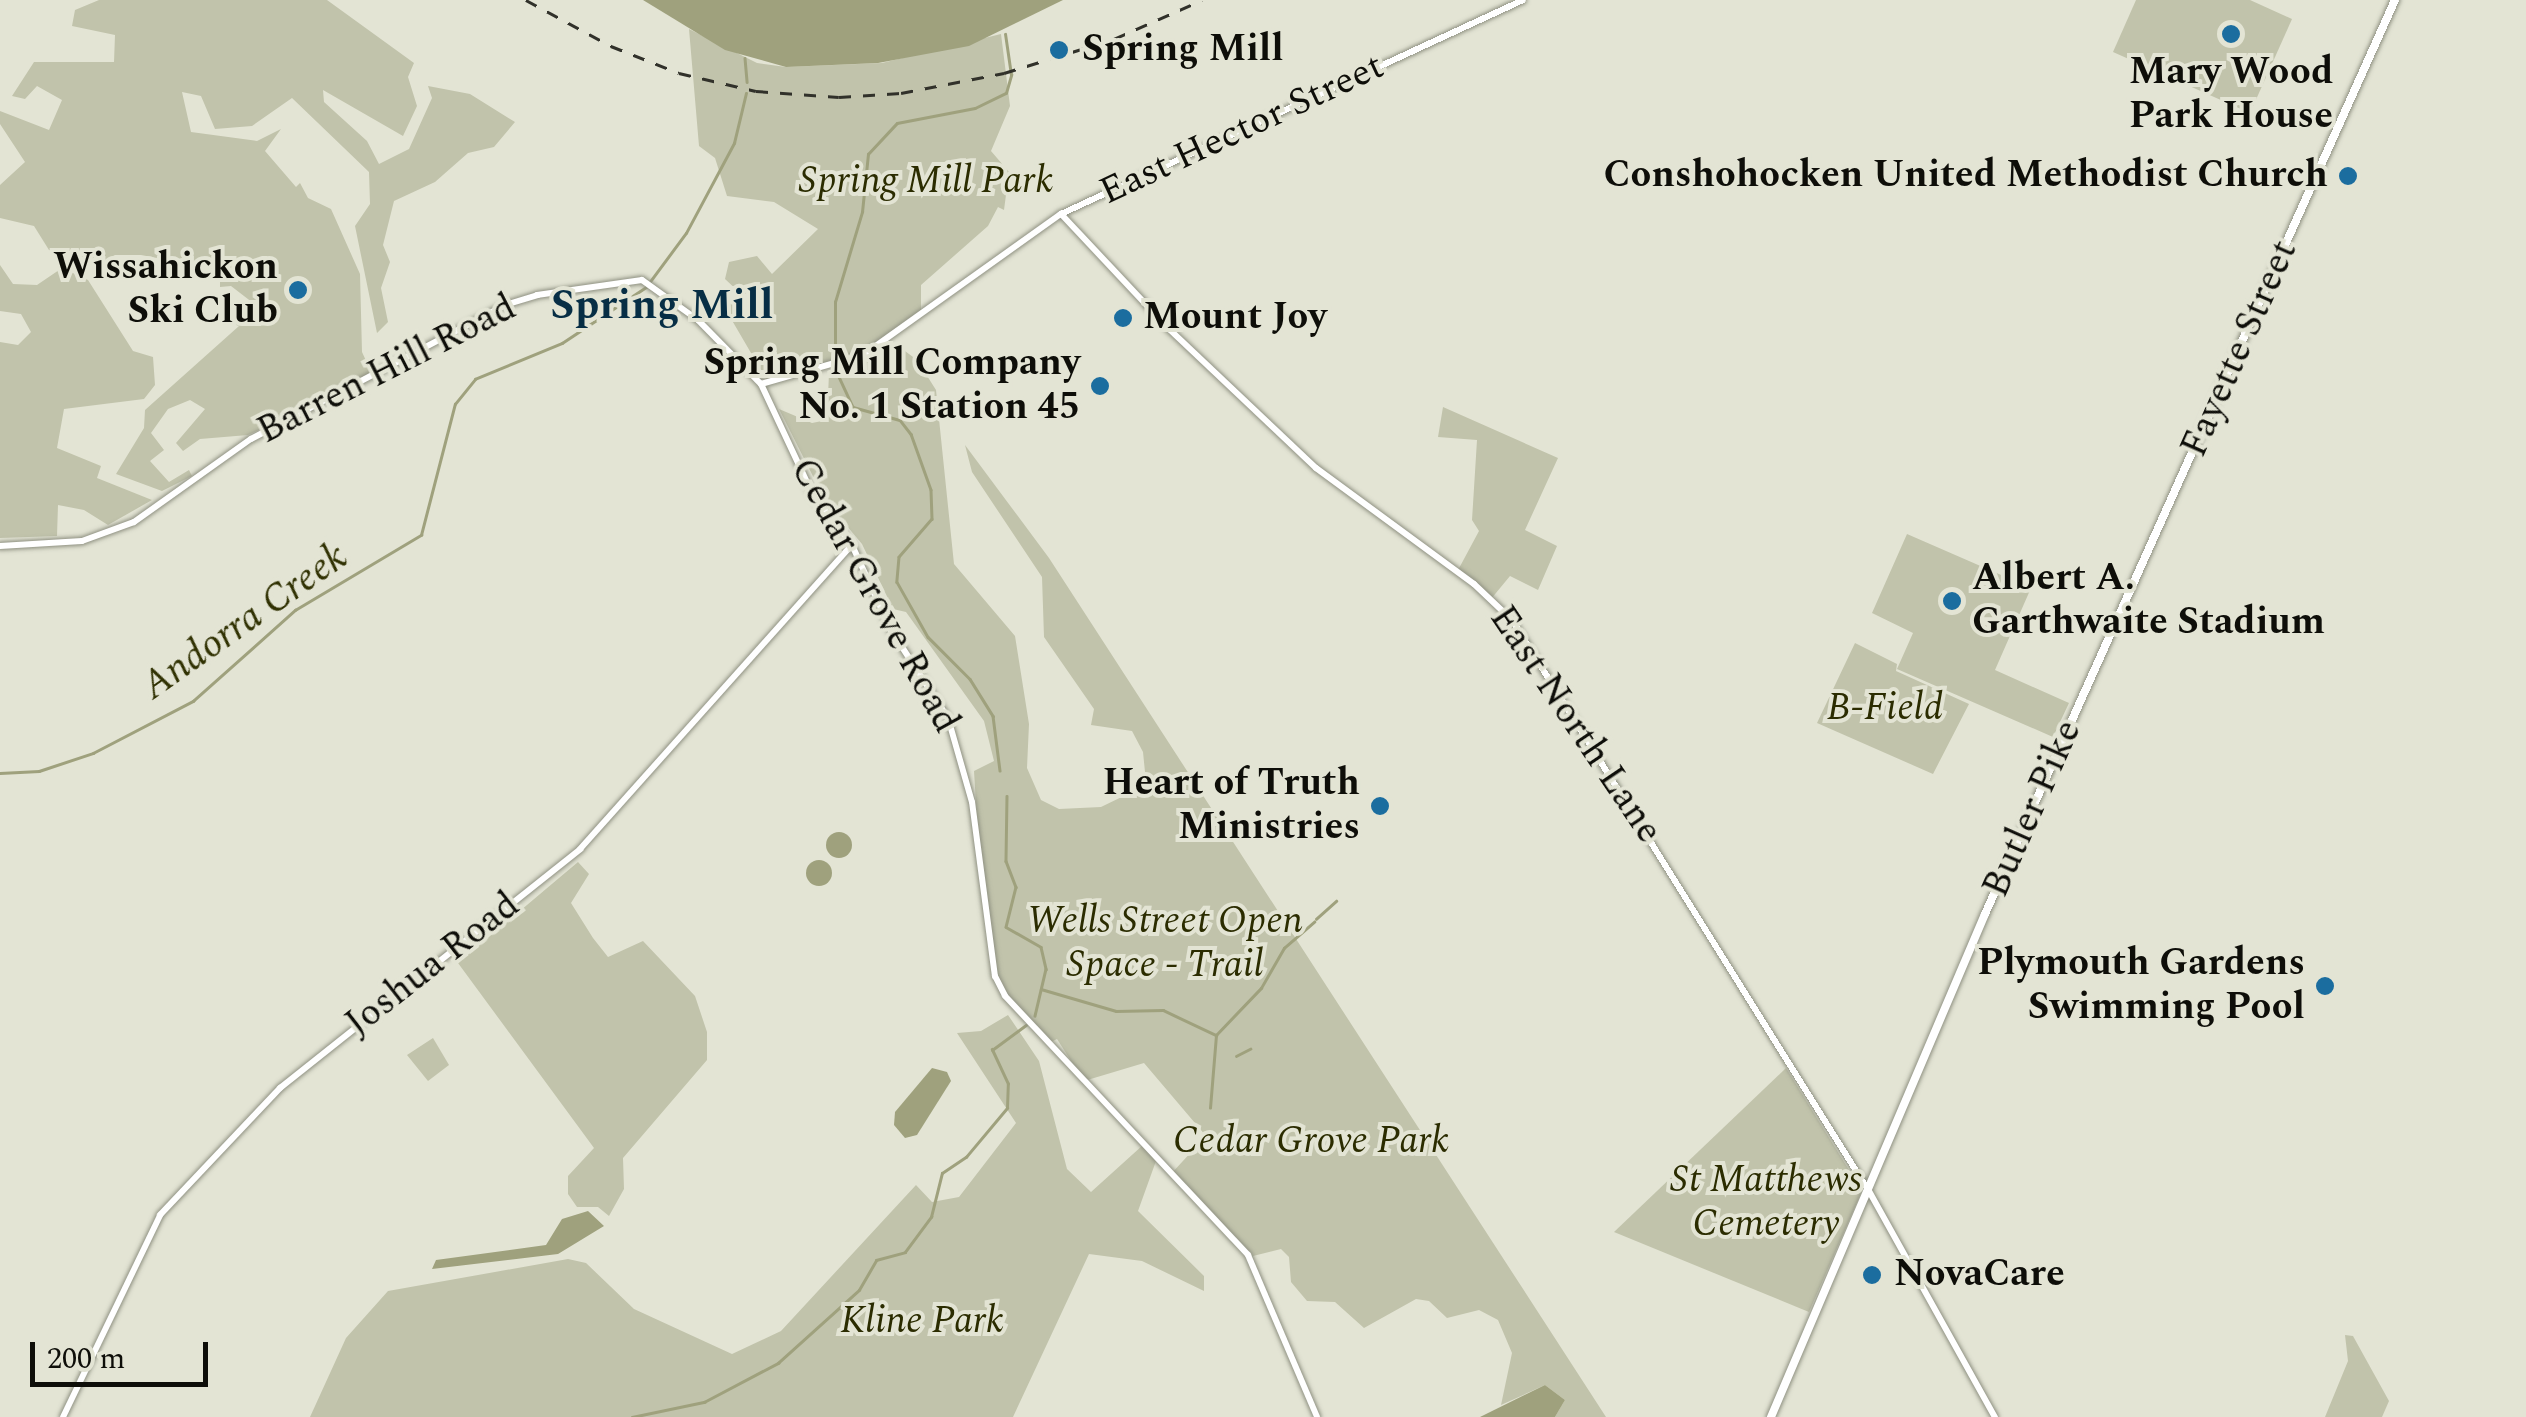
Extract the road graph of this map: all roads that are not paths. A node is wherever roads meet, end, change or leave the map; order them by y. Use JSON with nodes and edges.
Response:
{"nodes":[{"id":1,"x":1522,"y":0,"type":"edge"},
{"id":2,"x":2395,"y":0,"type":"edge"},
{"id":3,"x":1061,"y":214,"type":"junction"},
{"id":4,"x":761,"y":384,"type":"junction"},
{"id":5,"x":852,"y":545,"type":"junction"},
{"id":6,"x":0,"y":546,"type":"edge"},
{"id":7,"x":2082,"y":697,"type":"joint"},
{"id":8,"x":1869,"y":1191,"type":"junction"},
{"id":9,"x":63,"y":1417,"type":"edge"},
{"id":10,"x":1317,"y":1417,"type":"edge"},
{"id":11,"x":1771,"y":1417,"type":"edge"},
{"id":12,"x":1995,"y":1417,"type":"edge"}],
"edges":[{"from":1,"to":3,"type":"street","name":"East Hector Street"},
{"from":2,"to":7,"type":"main road","name":"Fayette Street"},
{"from":3,"to":4,"type":"street","name":"East Hector Street"},
{"from":3,"to":8,"type":"street","name":"East North Lane"},
{"from":4,"to":5,"type":"street","name":"Cedar Grove Road"},
{"from":4,"to":6,"type":"street","name":"Barren Hill Road"},
{"from":5,"to":9,"type":"street","name":"Joshua Road"},
{"from":5,"to":10,"type":"street","name":"Cedar Grove Road"},
{"from":7,"to":8,"type":"main road","name":"Butler Pike"},
{"from":8,"to":11,"type":"main road","name":"Butler Pike"},
{"from":8,"to":12,"type":"street","name":"East North Lane"}]}
